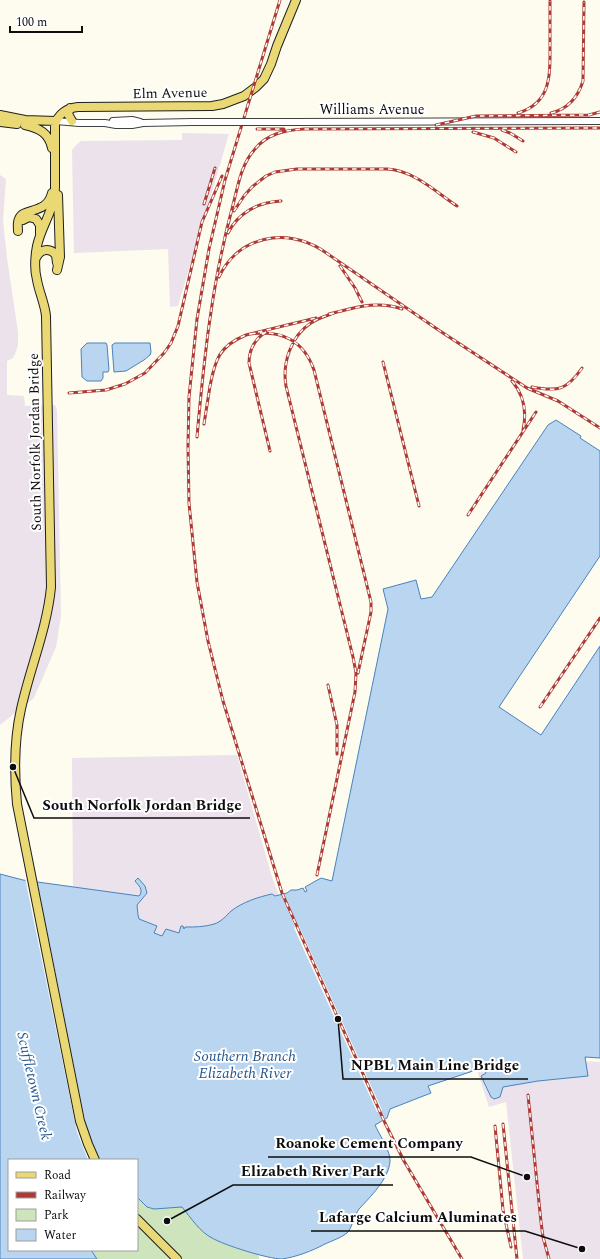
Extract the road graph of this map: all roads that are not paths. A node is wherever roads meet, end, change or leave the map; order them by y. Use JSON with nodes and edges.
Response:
{"nodes":[{"id":1,"x":296,"y":0,"type":"edge"},
{"id":2,"x":70,"y":108,"type":"junction"},
{"id":3,"x":0,"y":115,"type":"edge"},
{"id":4,"x":600,"y":121,"type":"edge"},
{"id":5,"x":0,"y":122,"type":"edge"},
{"id":6,"x":75,"y":122,"type":"junction"},
{"id":7,"x":56,"y":123,"type":"junction"},
{"id":8,"x":25,"y":125,"type":"junction"},
{"id":9,"x":54,"y":157,"type":"junction"},
{"id":10,"x":55,"y":190,"type":"junction"},
{"id":11,"x":33,"y":211,"type":"junction"},
{"id":12,"x":49,"y":216,"type":"junction"},
{"id":13,"x":38,"y":240,"type":"junction"},
{"id":14,"x":35,"y":261,"type":"junction"},
{"id":15,"x":95,"y":1159,"type":"edge"},
{"id":16,"x":138,"y":1220,"type":"edge"},
{"id":17,"x":177,"y":1259,"type":"edge"}],
"edges":[{"from":1,"to":2,"type":"main road","name":"Elm Avenue"},
{"from":2,"to":6,"type":"main road"},
{"from":2,"to":7,"type":"main road"},
{"from":3,"to":7,"type":"main road"},
{"from":4,"to":6,"type":"street","name":"Williams Avenue","bridge":true},
{"from":5,"to":8,"type":"main road"},
{"from":6,"to":7,"type":"street","name":"Williams Avenue"},
{"from":7,"to":8,"type":"main road"},
{"from":7,"to":9,"type":"main road"},
{"from":8,"to":9,"type":"main road"},
{"from":9,"to":10,"type":"main road"},
{"from":10,"to":11,"type":"main road"},
{"from":10,"to":12,"type":"main road"},
{"from":10,"to":14,"type":"main road"},
{"from":11,"to":12,"type":"main road"},
{"from":11,"to":13,"type":"main road"},
{"from":12,"to":13,"type":"main road"},
{"from":13,"to":14,"type":"main road"},
{"from":14,"to":15,"type":"main road","name":"South Norfolk Jordan Bridge"},
{"from":16,"to":17,"type":"main road"}]}
